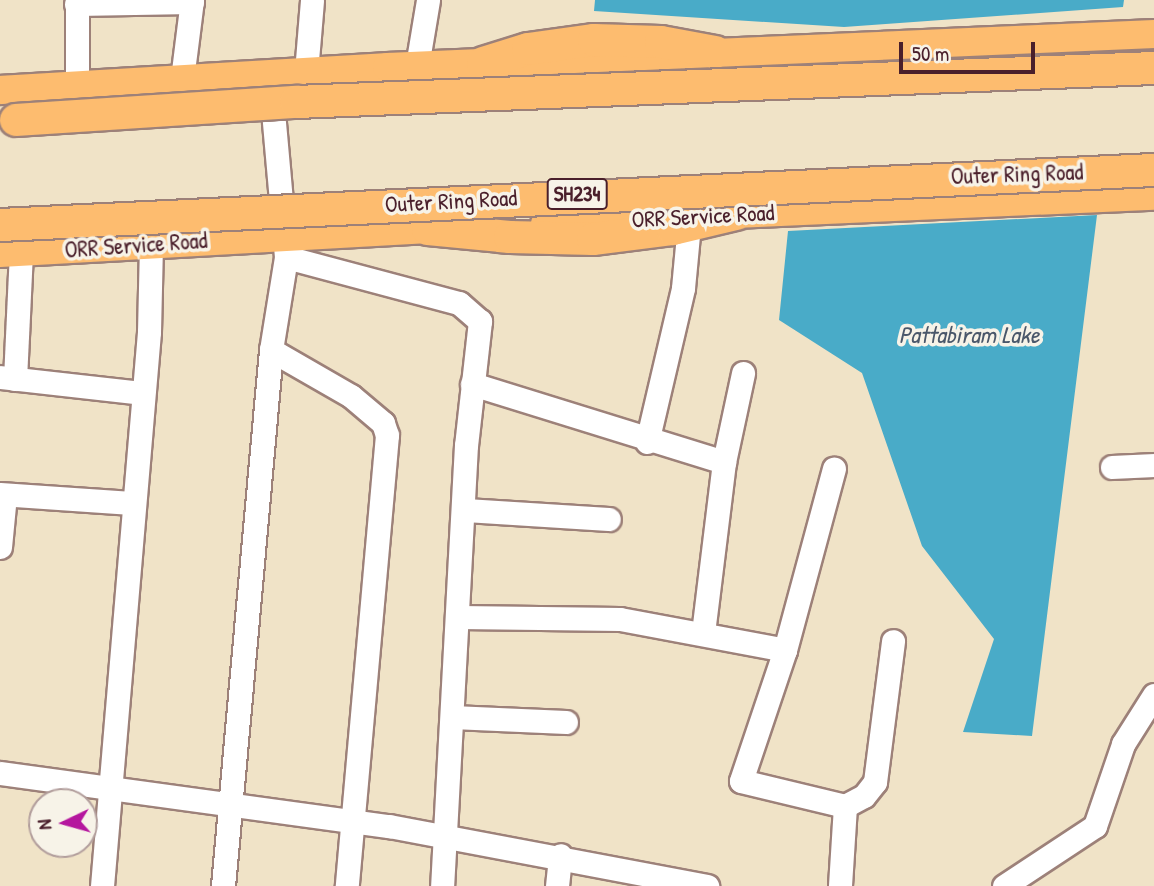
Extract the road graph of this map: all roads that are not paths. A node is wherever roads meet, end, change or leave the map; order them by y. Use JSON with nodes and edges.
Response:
{"nodes":[{"id":1,"x":312,"y":0,"type":"edge"},
{"id":2,"x":428,"y":0,"type":"edge"},
{"id":3,"x":192,"y":1,"type":"edge"},
{"id":4,"x":76,"y":2,"type":"edge"},
{"id":5,"x":1154,"y":34,"type":"edge"},
{"id":6,"x":715,"y":52,"type":"joint"},
{"id":7,"x":483,"y":63,"type":"joint"},
{"id":8,"x":417,"y":65,"type":"junction"},
{"id":9,"x":1154,"y":68,"type":"edge"},
{"id":10,"x":306,"y":72,"type":"junction"},
{"id":11,"x":269,"y":74,"type":"junction"},
{"id":12,"x":182,"y":79,"type":"junction"},
{"id":13,"x":77,"y":86,"type":"junction"},
{"id":14,"x":0,"y":90,"type":"edge"},
{"id":15,"x":8,"y":121,"type":"edge"},
{"id":16,"x":1154,"y":170,"type":"edge"},
{"id":17,"x":1154,"y":195,"type":"edge"},
{"id":18,"x":736,"y":214,"type":"junction"},
{"id":19,"x":0,"y":225,"type":"edge"},
{"id":20,"x":689,"y":225,"type":"junction"},
{"id":21,"x":428,"y":229,"type":"junction"},
{"id":22,"x":151,"y":245,"type":"junction"},
{"id":23,"x":286,"y":246,"type":"junction"},
{"id":24,"x":10,"y":252,"type":"edge"},
{"id":25,"x":271,"y":350,"type":"junction"},
{"id":26,"x":744,"y":373,"type":"dead end"},
{"id":27,"x":8,"y":378,"type":"edge"},
{"id":28,"x":472,"y":384,"type":"junction"},
{"id":29,"x":143,"y":393,"type":"junction"},
{"id":30,"x":647,"y":442,"type":"junction"},
{"id":31,"x":724,"y":462,"type":"junction"},
{"id":32,"x":1154,"y":465,"type":"edge"},
{"id":33,"x":1112,"y":467,"type":"dead end"},
{"id":34,"x":834,"y":469,"type":"dead end"},
{"id":35,"x":3,"y":495,"type":"edge"},
{"id":36,"x":132,"y":503,"type":"junction"},
{"id":37,"x":465,"y":510,"type":"junction"},
{"id":38,"x":609,"y":519,"type":"dead end"},
{"id":39,"x":0,"y":547,"type":"edge"},
{"id":40,"x":459,"y":617,"type":"junction"},
{"id":41,"x":703,"y":633,"type":"junction"},
{"id":42,"x":893,"y":641,"type":"dead end"},
{"id":43,"x":785,"y":650,"type":"junction"},
{"id":44,"x":1154,"y":695,"type":"edge"},
{"id":45,"x":452,"y":717,"type":"junction"},
{"id":46,"x":566,"y":722,"type":"dead end"},
{"id":47,"x":0,"y":773,"type":"edge"},
{"id":48,"x":109,"y":786,"type":"junction"},
{"id":49,"x":231,"y":804,"type":"junction"},
{"id":50,"x":845,"y":806,"type":"junction"},
{"id":51,"x":353,"y":821,"type":"junction"},
{"id":52,"x":445,"y":836,"type":"junction"},
{"id":53,"x":560,"y":856,"type":"junction"},
{"id":54,"x":682,"y":884,"type":"edge"},
{"id":55,"x":102,"y":886,"type":"edge"},
{"id":56,"x":223,"y":886,"type":"edge"},
{"id":57,"x":347,"y":886,"type":"edge"},
{"id":58,"x":442,"y":886,"type":"edge"},
{"id":59,"x":557,"y":886,"type":"edge"},
{"id":60,"x":707,"y":886,"type":"edge"},
{"id":61,"x":841,"y":886,"type":"edge"},
{"id":62,"x":1004,"y":886,"type":"edge"}],
"edges":[{"from":1,"to":10,"type":"street"},
{"from":2,"to":8,"type":"street"},
{"from":3,"to":4,"type":"street"},
{"from":3,"to":12,"type":"street"},
{"from":4,"to":13,"type":"street"},
{"from":5,"to":6,"type":"main road"},
{"from":6,"to":7,"type":"highway"},
{"from":7,"to":8,"type":"main road"},
{"from":8,"to":10,"type":"main road"},
{"from":9,"to":15,"type":"highway","bridge":true},
{"from":10,"to":11,"type":"main road"},
{"from":11,"to":12,"type":"main road"},
{"from":11,"to":23,"type":"street"},
{"from":12,"to":13,"type":"main road"},
{"from":13,"to":14,"type":"main road"},
{"from":16,"to":19,"type":"highway","name":"Outer Ring Road","number":"SH234","bridge":true},
{"from":17,"to":18,"type":"main road","name":"ORR Service Road"},
{"from":18,"to":20,"type":"highway"},
{"from":18,"to":21,"type":"main road","name":"ORR Service Road"},
{"from":20,"to":21,"type":"highway"},
{"from":20,"to":30,"type":"street"},
{"from":21,"to":23,"type":"main road","name":"ORR Service Road"},
{"from":22,"to":23,"type":"main road","name":"ORR Service Road"},
{"from":22,"to":24,"type":"main road","name":"ORR Service Road"},
{"from":22,"to":29,"type":"street"},
{"from":23,"to":25,"type":"street"},
{"from":23,"to":28,"type":"street"},
{"from":24,"to":27,"type":"street"},
{"from":25,"to":49,"type":"street"},
{"from":25,"to":51,"type":"street"},
{"from":26,"to":31,"type":"street"},
{"from":27,"to":29,"type":"street"},
{"from":28,"to":30,"type":"street"},
{"from":28,"to":37,"type":"street"},
{"from":29,"to":36,"type":"street"},
{"from":30,"to":31,"type":"street"},
{"from":31,"to":41,"type":"street"},
{"from":32,"to":33,"type":"street"},
{"from":34,"to":43,"type":"street"},
{"from":35,"to":36,"type":"street"},
{"from":35,"to":39,"type":"street"},
{"from":36,"to":48,"type":"street"},
{"from":37,"to":38,"type":"street"},
{"from":37,"to":40,"type":"street"},
{"from":40,"to":41,"type":"street"},
{"from":40,"to":45,"type":"street"},
{"from":41,"to":43,"type":"street"},
{"from":42,"to":50,"type":"street"},
{"from":43,"to":50,"type":"street"},
{"from":44,"to":62,"type":"street"},
{"from":45,"to":46,"type":"street"},
{"from":45,"to":52,"type":"street"},
{"from":47,"to":48,"type":"street"},
{"from":48,"to":49,"type":"street"},
{"from":48,"to":55,"type":"street"},
{"from":49,"to":51,"type":"street"},
{"from":49,"to":56,"type":"street"},
{"from":50,"to":61,"type":"street"},
{"from":51,"to":52,"type":"street"},
{"from":51,"to":57,"type":"street"},
{"from":52,"to":53,"type":"street"},
{"from":52,"to":58,"type":"street"},
{"from":53,"to":54,"type":"street"},
{"from":53,"to":59,"type":"street"},
{"from":54,"to":60,"type":"street"}]}
